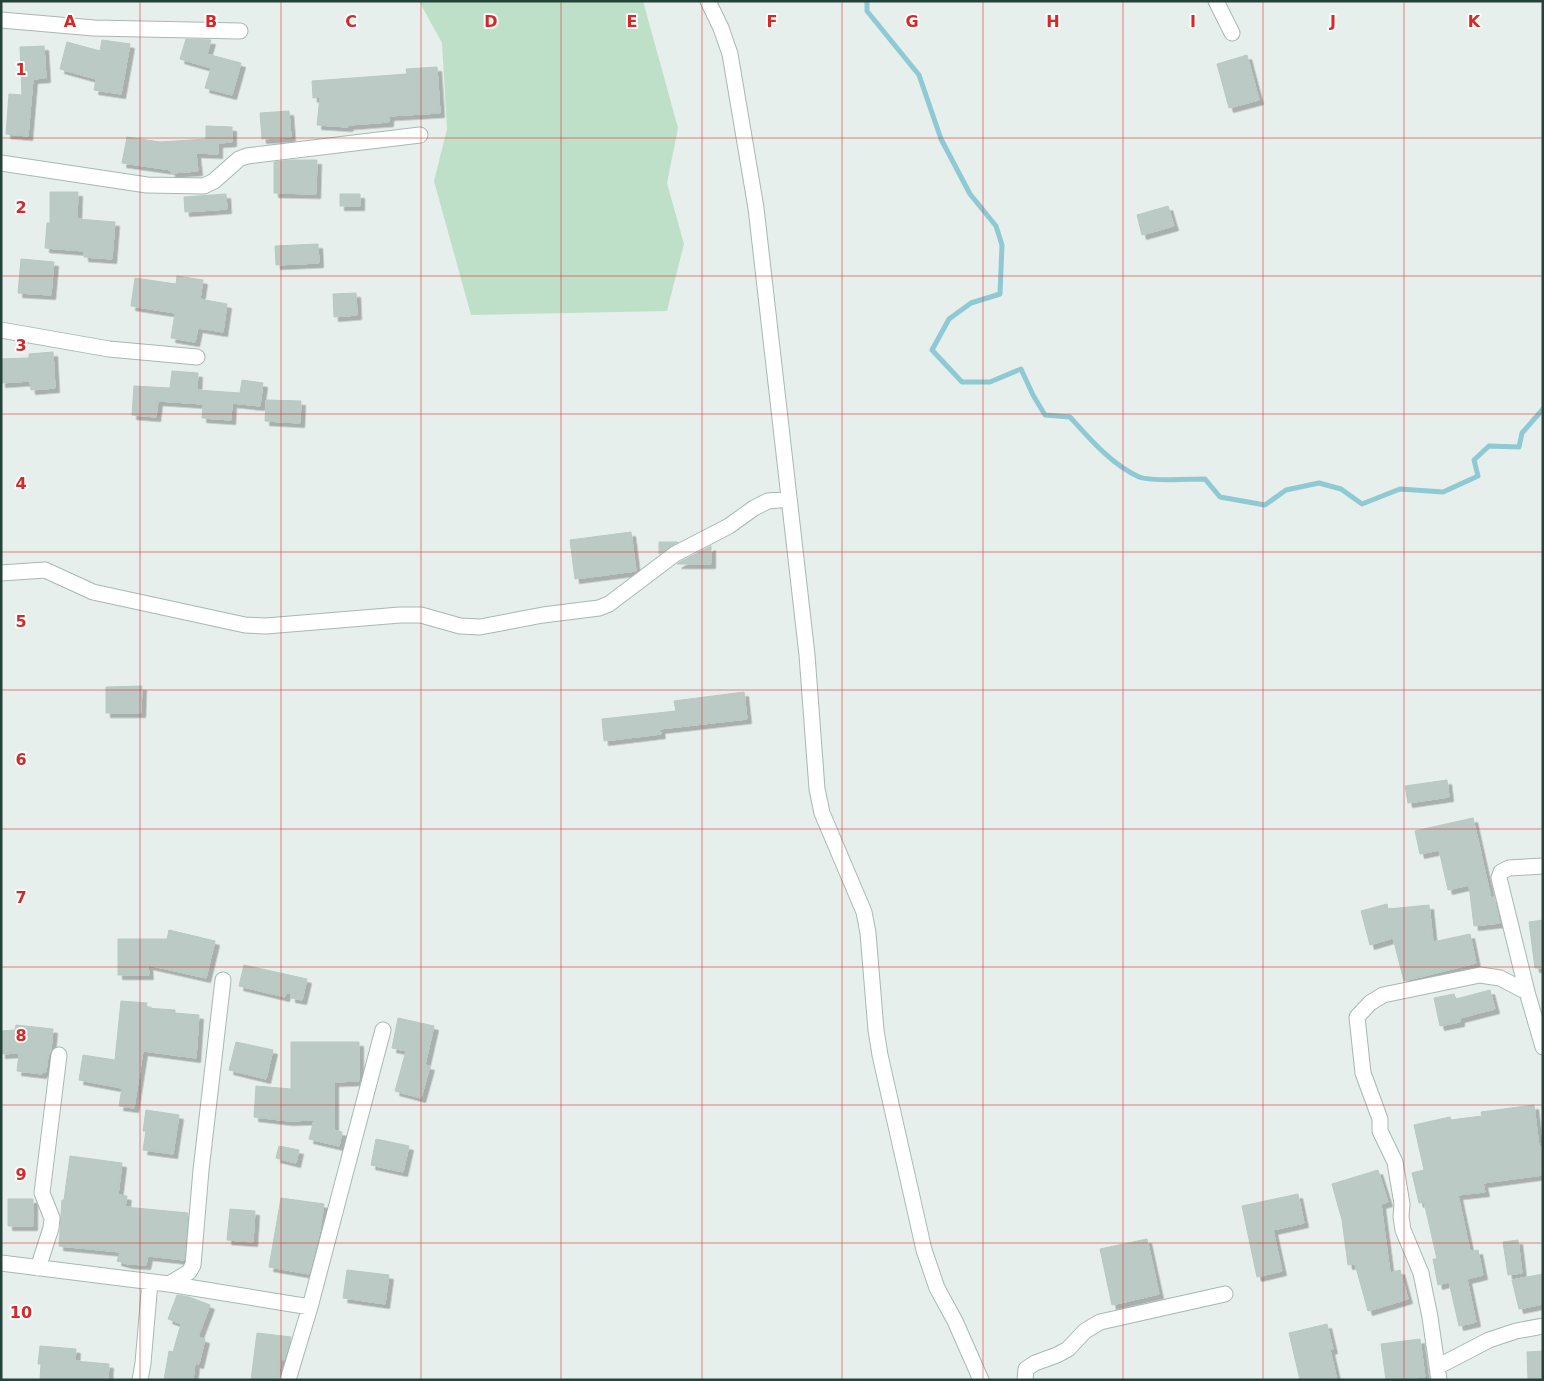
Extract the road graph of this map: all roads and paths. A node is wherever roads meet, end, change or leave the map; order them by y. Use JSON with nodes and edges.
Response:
{"nodes":[{"id":1,"x":708,"y":1,"type":"edge"},
{"id":2,"x":1216,"y":1,"type":"edge"},
{"id":3,"x":1,"y":20,"type":"edge"},
{"id":4,"x":240,"y":31,"type":"dead end"},
{"id":5,"x":1232,"y":33,"type":"dead end"},
{"id":6,"x":420,"y":134,"type":"dead end"},
{"id":7,"x":1,"y":163,"type":"edge"},
{"id":8,"x":1,"y":330,"type":"edge"},
{"id":9,"x":197,"y":357,"type":"dead end"},
{"id":10,"x":790,"y":499,"type":"junction"},
{"id":11,"x":1,"y":573,"type":"edge"},
{"id":12,"x":1543,"y":866,"type":"edge"},
{"id":13,"x":223,"y":980,"type":"dead end"},
{"id":14,"x":1527,"y":992,"type":"junction"},
{"id":15,"x":383,"y":1030,"type":"dead end"},
{"id":16,"x":1543,"y":1047,"type":"edge"},
{"id":17,"x":59,"y":1055,"type":"dead end"},
{"id":18,"x":1,"y":1263,"type":"edge"},
{"id":19,"x":38,"y":1268,"type":"junction"},
{"id":20,"x":150,"y":1282,"type":"junction"},
{"id":21,"x":169,"y":1284,"type":"junction"},
{"id":22,"x":1225,"y":1294,"type":"dead end"},
{"id":23,"x":310,"y":1307,"type":"junction"},
{"id":24,"x":1543,"y":1326,"type":"edge"},
{"id":25,"x":1438,"y":1373,"type":"edge"},
{"id":26,"x":140,"y":1380,"type":"edge"},
{"id":27,"x":288,"y":1380,"type":"edge"},
{"id":28,"x":981,"y":1380,"type":"edge"},
{"id":29,"x":1025,"y":1380,"type":"edge"}],
"edges":[{"from":1,"to":10,"type":"street"},
{"from":2,"to":5,"type":"street"},
{"from":3,"to":4,"type":"street"},
{"from":6,"to":7,"type":"street"},
{"from":8,"to":9,"type":"street"},
{"from":10,"to":11,"type":"street"},
{"from":10,"to":28,"type":"street"},
{"from":12,"to":14,"type":"street"},
{"from":13,"to":21,"type":"street"},
{"from":14,"to":16,"type":"street"},
{"from":14,"to":25,"type":"street"},
{"from":15,"to":23,"type":"street"},
{"from":17,"to":19,"type":"street"},
{"from":18,"to":19,"type":"street"},
{"from":19,"to":20,"type":"street"},
{"from":20,"to":21,"type":"street"},
{"from":20,"to":26,"type":"street"},
{"from":21,"to":23,"type":"street"},
{"from":22,"to":29,"type":"street"},
{"from":23,"to":27,"type":"street"},
{"from":24,"to":25,"type":"street"}]}
